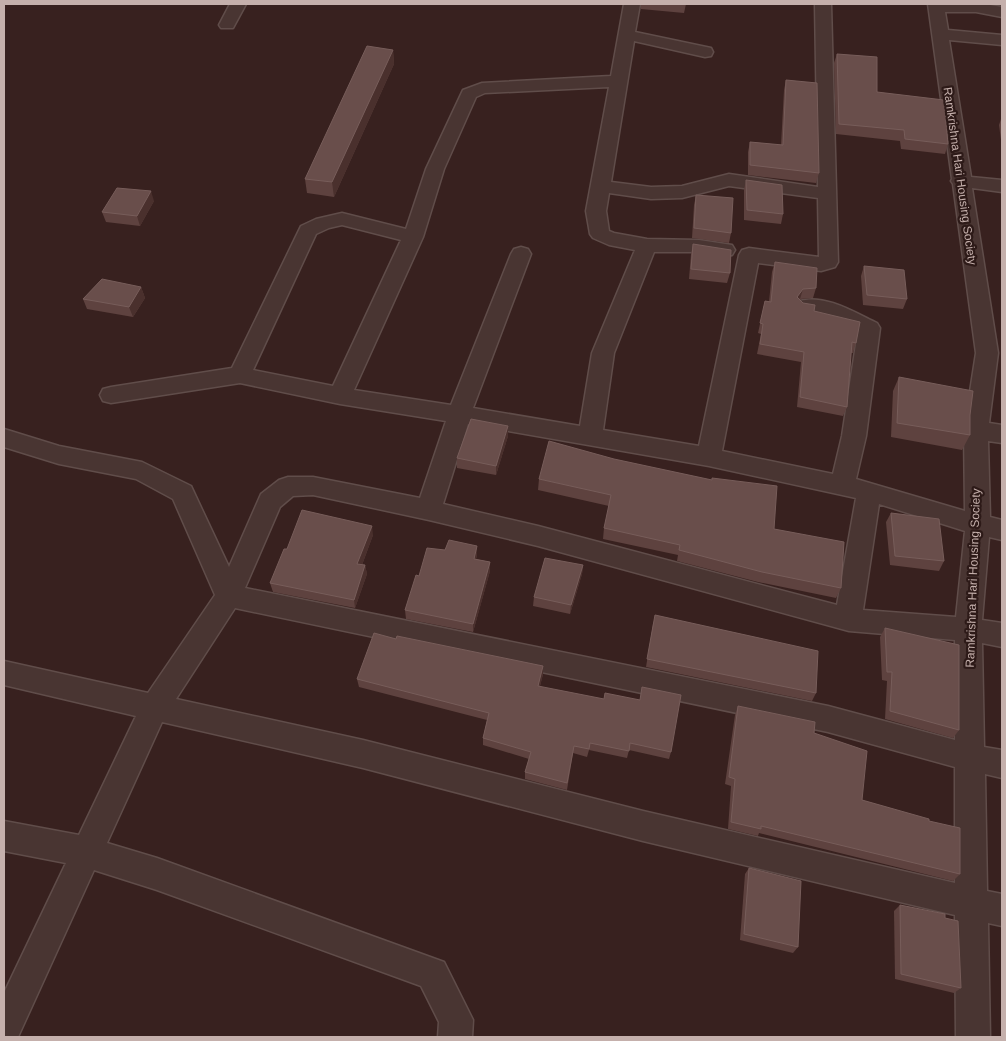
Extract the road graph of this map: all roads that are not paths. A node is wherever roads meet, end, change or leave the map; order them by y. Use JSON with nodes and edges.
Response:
{"nodes":[{"id":1,"x":238,"y":4,"type":"edge"},
{"id":2,"x":632,"y":4,"type":"edge"},
{"id":3,"x":823,"y":4,"type":"edge"},
{"id":4,"x":936,"y":6,"type":"edge"},
{"id":5,"x":1002,"y":12,"type":"edge"},
{"id":6,"x":227,"y":25,"type":"dead end"},
{"id":7,"x":940,"y":34,"type":"junction"},
{"id":8,"x":627,"y":35,"type":"junction"},
{"id":9,"x":1002,"y":40,"type":"edge"},
{"id":10,"x":705,"y":52,"type":"dead end"},
{"id":11,"x":617,"y":81,"type":"junction"},
{"id":12,"x":960,"y":181,"type":"junction"},
{"id":13,"x":600,"y":186,"type":"junction"},
{"id":14,"x":1002,"y":186,"type":"edge"},
{"id":15,"x":828,"y":194,"type":"junction"},
{"id":16,"x":413,"y":237,"type":"junction"},
{"id":17,"x":647,"y":245,"type":"junction"},
{"id":18,"x":521,"y":254,"type":"dead end"},
{"id":19,"x":749,"y":255,"type":"junction"},
{"id":20,"x":807,"y":306,"type":"edge"},
{"id":21,"x":994,"y":354,"type":"edge"},
{"id":22,"x":240,"y":375,"type":"junction"},
{"id":23,"x":111,"y":395,"type":"dead end"},
{"id":24,"x":340,"y":396,"type":"junction"},
{"id":25,"x":459,"y":415,"type":"junction"},
{"id":26,"x":976,"y":430,"type":"junction"},
{"id":27,"x":1002,"y":434,"type":"edge"},
{"id":28,"x":590,"y":436,"type":"junction"},
{"id":29,"x":4,"y":438,"type":"edge"},
{"id":30,"x":709,"y":456,"type":"junction"},
{"id":31,"x":842,"y":486,"type":"junction"},
{"id":32,"x":869,"y":491,"type":"junction"},
{"id":33,"x":429,"y":510,"type":"junction"},
{"id":34,"x":978,"y":525,"type":"junction"},
{"id":35,"x":1002,"y":530,"type":"edge"},
{"id":36,"x":229,"y":596,"type":"junction"},
{"id":37,"x":849,"y":620,"type":"junction"},
{"id":38,"x":968,"y":629,"type":"junction"},
{"id":39,"x":1002,"y":635,"type":"edge"},
{"id":40,"x":4,"y":673,"type":"edge"},
{"id":41,"x":154,"y":706,"type":"junction"},
{"id":42,"x":970,"y":758,"type":"junction"},
{"id":43,"x":1002,"y":764,"type":"edge"},
{"id":44,"x":4,"y":836,"type":"edge"},
{"id":45,"x":86,"y":852,"type":"junction"},
{"id":46,"x":971,"y":902,"type":"junction"},
{"id":47,"x":1002,"y":910,"type":"edge"},
{"id":48,"x":4,"y":1030,"type":"edge"},
{"id":49,"x":455,"y":1037,"type":"edge"},
{"id":50,"x":973,"y":1037,"type":"edge"}],
"edges":[{"from":1,"to":6,"type":"street"},
{"from":2,"to":8,"type":"street"},
{"from":3,"to":15,"type":"street"},
{"from":4,"to":5,"type":"street"},
{"from":4,"to":7,"type":"street","name":"Ramkrishna Hari Housing Society"},
{"from":7,"to":9,"type":"street"},
{"from":7,"to":12,"type":"street","name":"Ramkrishna Hari Housing Society"},
{"from":8,"to":10,"type":"street"},
{"from":8,"to":11,"type":"street"},
{"from":11,"to":13,"type":"street"},
{"from":11,"to":16,"type":"street"},
{"from":12,"to":14,"type":"street"},
{"from":12,"to":21,"type":"street","name":"Ramkrishna Hari Housing Society"},
{"from":13,"to":15,"type":"street"},
{"from":13,"to":17,"type":"street"},
{"from":15,"to":19,"type":"street"},
{"from":16,"to":22,"type":"street"},
{"from":16,"to":24,"type":"street"},
{"from":17,"to":19,"type":"street"},
{"from":17,"to":28,"type":"street"},
{"from":18,"to":25,"type":"street"},
{"from":19,"to":30,"type":"street"},
{"from":20,"to":31,"type":"street"},
{"from":21,"to":26,"type":"street","name":"Ramkrishna Hari Housing Society"},
{"from":22,"to":23,"type":"street"},
{"from":22,"to":24,"type":"street"},
{"from":24,"to":25,"type":"street"},
{"from":25,"to":28,"type":"street"},
{"from":25,"to":33,"type":"street"},
{"from":26,"to":27,"type":"street"},
{"from":26,"to":34,"type":"street","name":"Ramkrishna Hari Housing Society"},
{"from":28,"to":30,"type":"street"},
{"from":29,"to":36,"type":"street"},
{"from":30,"to":31,"type":"street"},
{"from":31,"to":32,"type":"street"},
{"from":32,"to":34,"type":"street"},
{"from":32,"to":37,"type":"street"},
{"from":33,"to":36,"type":"street"},
{"from":33,"to":37,"type":"street"},
{"from":34,"to":35,"type":"street"},
{"from":34,"to":38,"type":"street","name":"Ramkrishna Hari Housing Society"},
{"from":36,"to":41,"type":"street"},
{"from":36,"to":42,"type":"street"},
{"from":37,"to":38,"type":"street"},
{"from":38,"to":39,"type":"street"},
{"from":38,"to":42,"type":"street","name":"Ramkrishna Hari Housing Society"},
{"from":40,"to":41,"type":"street"},
{"from":41,"to":45,"type":"street"},
{"from":41,"to":46,"type":"street"},
{"from":42,"to":43,"type":"street"},
{"from":42,"to":46,"type":"street","name":"Ramkrishna Hari Housing Society"},
{"from":44,"to":45,"type":"street"},
{"from":45,"to":48,"type":"street"},
{"from":45,"to":49,"type":"street"},
{"from":46,"to":47,"type":"street"},
{"from":46,"to":50,"type":"street","name":"Ramkrishna Hari Housing Society"}]}
